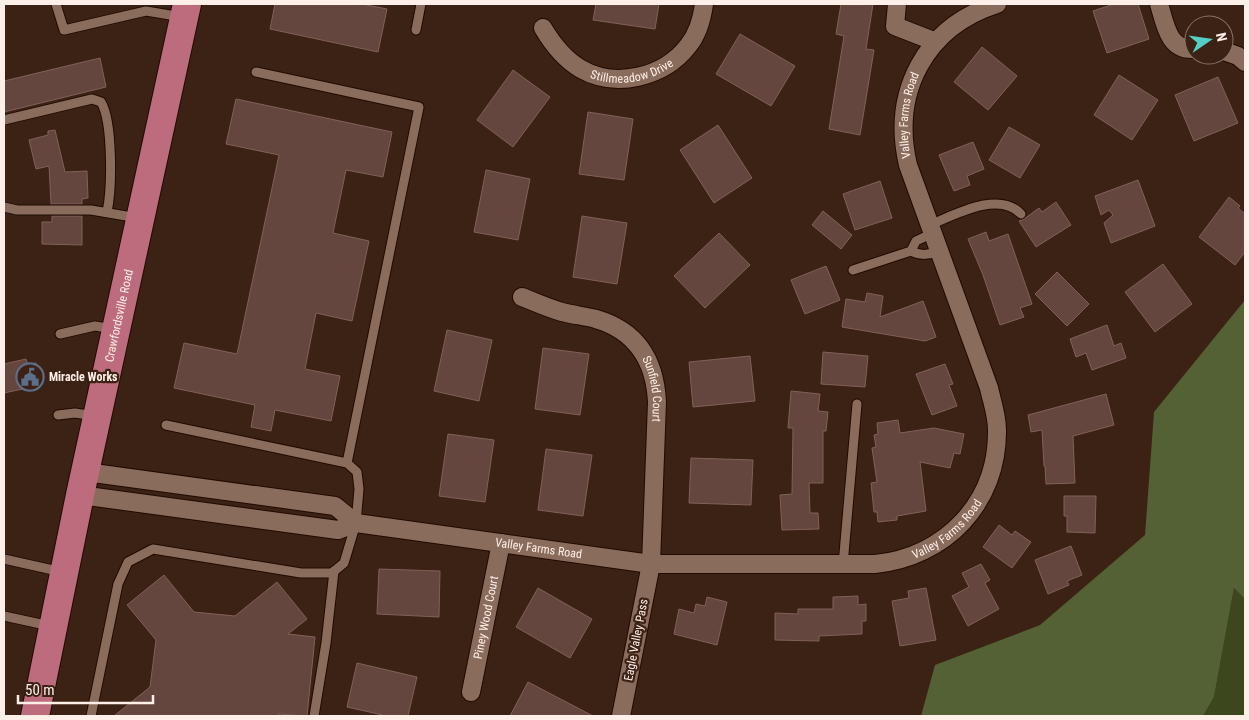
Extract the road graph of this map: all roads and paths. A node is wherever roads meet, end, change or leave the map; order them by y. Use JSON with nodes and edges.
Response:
{"nodes":[{"id":1,"x":56,"y":4,"type":"edge"},
{"id":2,"x":421,"y":4,"type":"edge"},
{"id":3,"x":704,"y":4,"type":"edge"},
{"id":4,"x":897,"y":4,"type":"edge"},
{"id":5,"x":997,"y":4,"type":"edge"},
{"id":6,"x":1159,"y":4,"type":"edge"},
{"id":7,"x":145,"y":7,"type":"edge"},
{"id":8,"x":186,"y":11,"type":"edge"},
{"id":9,"x":543,"y":28,"type":"dead end"},
{"id":10,"x":416,"y":30,"type":"dead end"},
{"id":11,"x":936,"y":42,"type":"junction"},
{"id":12,"x":1184,"y":48,"type":"edge"},
{"id":13,"x":1234,"y":55,"type":"edge"},
{"id":14,"x":1245,"y":62,"type":"edge"},
{"id":15,"x":256,"y":72,"type":"dead end"},
{"id":16,"x":4,"y":120,"type":"edge"},
{"id":17,"x":4,"y":207,"type":"edge"},
{"id":18,"x":107,"y":212,"type":"junction"},
{"id":19,"x":1021,"y":214,"type":"dead end"},
{"id":20,"x":141,"y":218,"type":"junction"},
{"id":21,"x":931,"y":229,"type":"junction"},
{"id":22,"x":911,"y":250,"type":"junction"},
{"id":23,"x":939,"y":251,"type":"junction"},
{"id":24,"x":853,"y":270,"type":"dead end"},
{"id":25,"x":522,"y":297,"type":"dead end"},
{"id":26,"x":117,"y":329,"type":"junction"},
{"id":27,"x":60,"y":334,"type":"dead end"},
{"id":28,"x":857,"y":404,"type":"dead end"},
{"id":29,"x":58,"y":416,"type":"dead end"},
{"id":30,"x":98,"y":417,"type":"junction"},
{"id":31,"x":166,"y":424,"type":"dead end"},
{"id":32,"x":347,"y":463,"type":"junction"},
{"id":33,"x":83,"y":483,"type":"junction"},
{"id":34,"x":356,"y":523,"type":"junction"},
{"id":35,"x":501,"y":543,"type":"junction"},
{"id":36,"x":4,"y":559,"type":"edge"},
{"id":37,"x":651,"y":564,"type":"junction"},
{"id":38,"x":843,"y":565,"type":"junction"},
{"id":39,"x":334,"y":571,"type":"junction"},
{"id":40,"x":66,"y":573,"type":"junction"},
{"id":41,"x":4,"y":616,"type":"edge"},
{"id":42,"x":54,"y":627,"type":"junction"},
{"id":43,"x":471,"y":692,"type":"dead end"},
{"id":44,"x":35,"y":716,"type":"edge"},
{"id":45,"x":91,"y":716,"type":"edge"},
{"id":46,"x":314,"y":716,"type":"edge"},
{"id":47,"x":622,"y":716,"type":"edge"}],
"edges":[{"from":1,"to":7,"type":"lane"},
{"from":2,"to":10,"type":"lane"},
{"from":3,"to":9,"type":"street","name":"Stillmeadow Drive"},
{"from":4,"to":11,"type":"street"},
{"from":5,"to":11,"type":"street","name":"Valley Farms Road"},
{"from":6,"to":12,"type":"street"},
{"from":7,"to":8,"type":"lane"},
{"from":8,"to":20,"type":"main road","name":"Crawfordsville Road"},
{"from":11,"to":21,"type":"street","name":"Valley Farms Road"},
{"from":13,"to":14,"type":"street"},
{"from":15,"to":32,"type":"lane"},
{"from":16,"to":18,"type":"lane"},
{"from":17,"to":18,"type":"lane"},
{"from":18,"to":20,"type":"lane"},
{"from":19,"to":21,"type":"lane"},
{"from":20,"to":26,"type":"main road","name":"Crawfordsville Road"},
{"from":21,"to":22,"type":"lane"},
{"from":21,"to":23,"type":"street","name":"Valley Farms Road"},
{"from":22,"to":23,"type":"lane"},
{"from":22,"to":24,"type":"lane"},
{"from":23,"to":38,"type":"street","name":"Valley Farms Road"},
{"from":25,"to":37,"type":"street","name":"Sunfield Court"},
{"from":26,"to":27,"type":"lane"},
{"from":26,"to":30,"type":"main road","name":"Crawfordsville Road"},
{"from":28,"to":38,"type":"lane"},
{"from":29,"to":30,"type":"lane"},
{"from":30,"to":33,"type":"main road","name":"Crawfordsville Road"},
{"from":31,"to":32,"type":"lane"},
{"from":32,"to":34,"type":"lane"},
{"from":33,"to":34,"type":"street","name":"Valley Farms Road"},
{"from":33,"to":34,"type":"street"},
{"from":33,"to":40,"type":"main road","name":"Crawfordsville Road"},
{"from":34,"to":35,"type":"street","name":"Valley Farms Road"},
{"from":34,"to":39,"type":"lane"},
{"from":35,"to":37,"type":"street","name":"Valley Farms Road"},
{"from":35,"to":43,"type":"street","name":"Piney Wood Court"},
{"from":36,"to":40,"type":"lane"},
{"from":37,"to":38,"type":"street","name":"Valley Farms Road"},
{"from":37,"to":47,"type":"street","name":"Eagle Valley Pass"},
{"from":39,"to":45,"type":"lane"},
{"from":39,"to":46,"type":"lane"},
{"from":40,"to":42,"type":"main road","name":"Crawfordsville Road"},
{"from":41,"to":42,"type":"lane"},
{"from":42,"to":44,"type":"main road","name":"Crawfordsville Road"}]}
